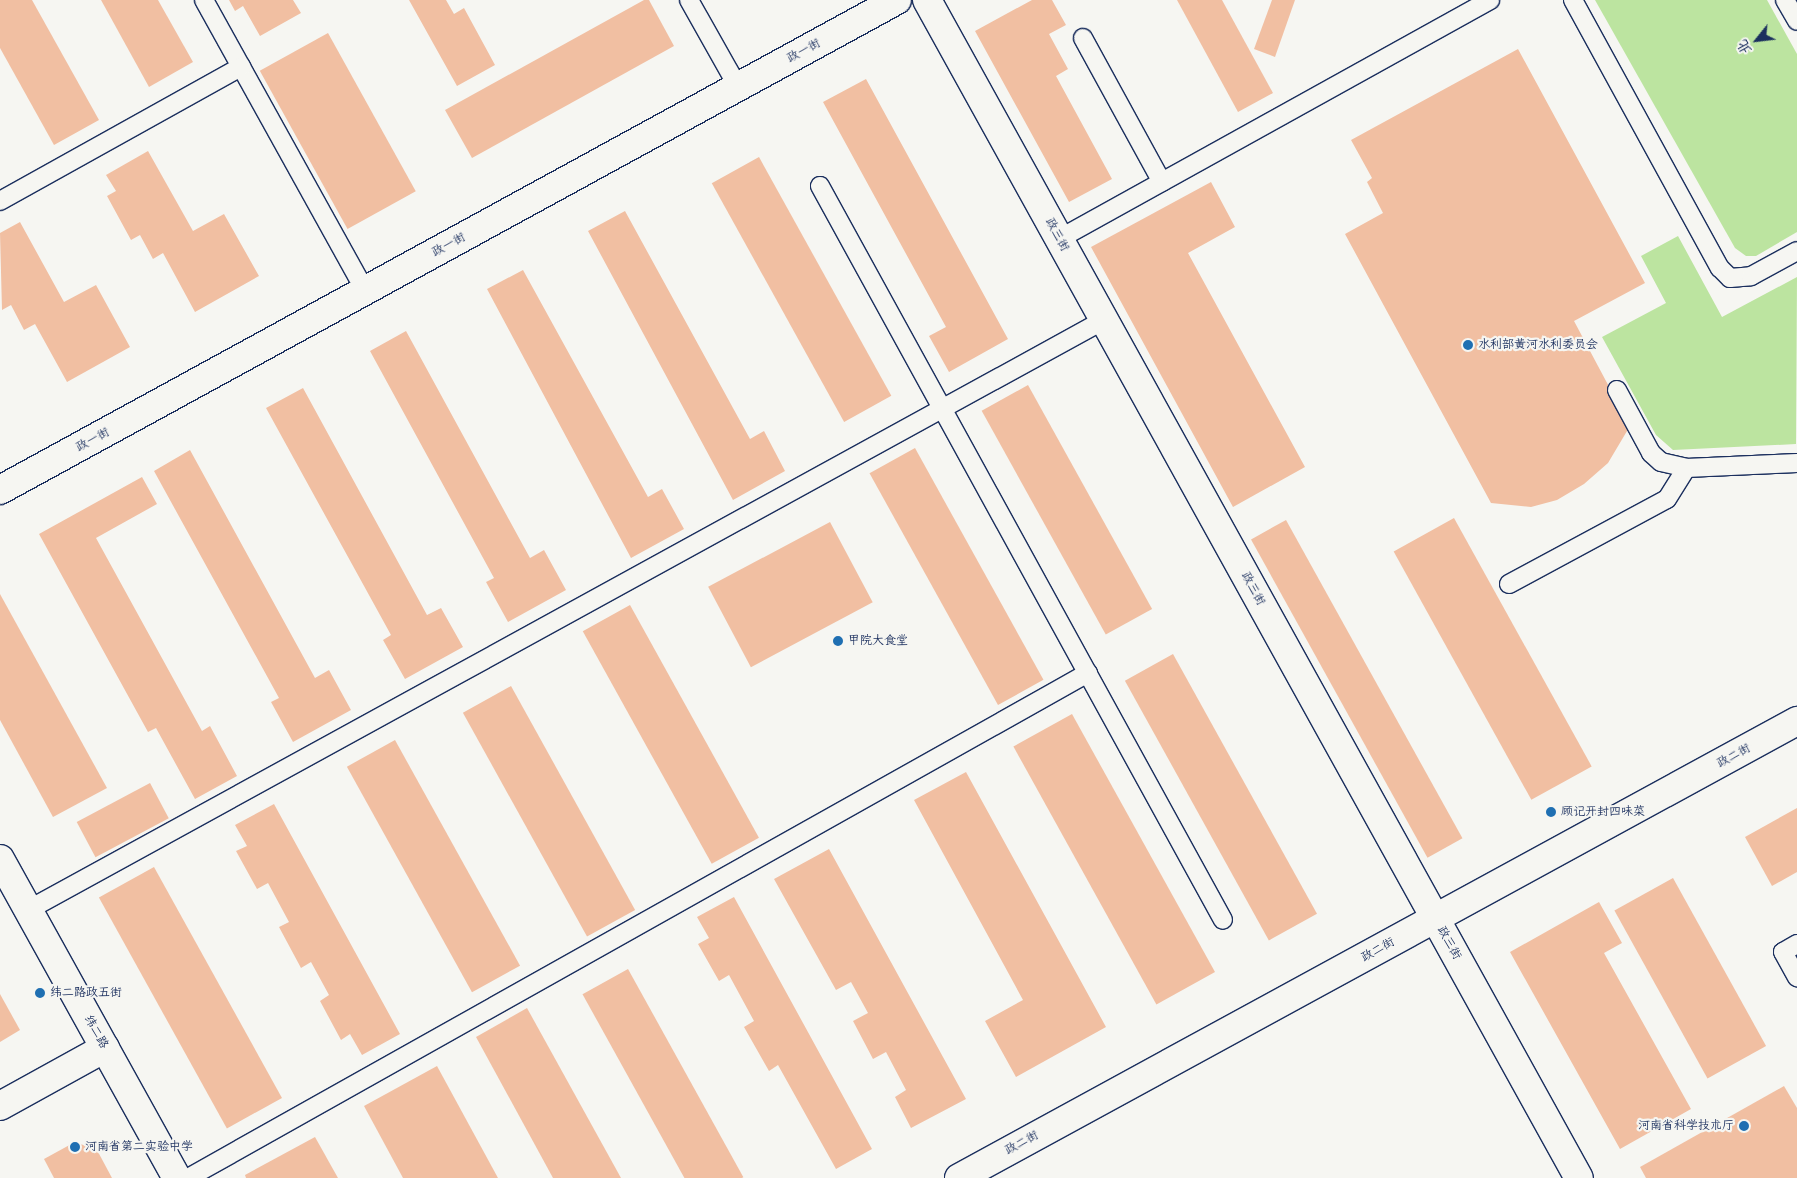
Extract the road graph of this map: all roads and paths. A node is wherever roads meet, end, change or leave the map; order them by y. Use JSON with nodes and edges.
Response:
{"nodes":[{"id":1,"x":204,"y":0,"type":"edge"},
{"id":2,"x":689,"y":0,"type":"edge"},
{"id":3,"x":897,"y":0,"type":"edge"},
{"id":4,"x":927,"y":0,"type":"edge"},
{"id":5,"x":1490,"y":0,"type":"edge"},
{"id":6,"x":1573,"y":0,"type":"edge"},
{"id":7,"x":1785,"y":0,"type":"edge"},
{"id":8,"x":1797,"y":21,"type":"edge"},
{"id":9,"x":1083,"y":38,"type":"dead end"},
{"id":10,"x":242,"y":67,"type":"junction"},
{"id":11,"x":738,"y":87,"type":"junction"},
{"id":12,"x":1162,"y":182,"type":"junction"},
{"id":13,"x":820,"y":186,"type":"dead end"},
{"id":14,"x":0,"y":201,"type":"edge"},
{"id":15,"x":1059,"y":239,"type":"junction"},
{"id":16,"x":1797,"y":251,"type":"edge"},
{"id":17,"x":365,"y":291,"type":"junction"},
{"id":18,"x":1104,"y":320,"type":"junction"},
{"id":19,"x":1617,"y":390,"type":"dead end"},
{"id":20,"x":942,"y":409,"type":"junction"},
{"id":21,"x":1797,"y":464,"type":"edge"},
{"id":22,"x":1686,"y":468,"type":"junction"},
{"id":23,"x":0,"y":490,"type":"edge"},
{"id":24,"x":1509,"y":584,"type":"dead end"},
{"id":25,"x":1088,"y":673,"type":"junction"},
{"id":26,"x":1797,"y":721,"type":"edge"},
{"id":27,"x":0,"y":860,"type":"edge"},
{"id":28,"x":28,"y":910,"type":"junction"},
{"id":29,"x":1435,"y":918,"type":"junction"},
{"id":30,"x":1223,"y":920,"type":"dead end"},
{"id":31,"x":1797,"y":944,"type":"edge"},
{"id":32,"x":1797,"y":978,"type":"edge"},
{"id":33,"x":105,"y":1048,"type":"junction"},
{"id":34,"x":0,"y":1106,"type":"edge"},
{"id":35,"x":177,"y":1178,"type":"edge"},
{"id":36,"x":188,"y":1178,"type":"edge"},
{"id":37,"x":959,"y":1178,"type":"edge"},
{"id":38,"x":1579,"y":1178,"type":"edge"}],
"edges":[{"from":1,"to":10,"type":"lane"},
{"from":2,"to":11,"type":"lane"},
{"from":3,"to":11,"type":"street","name":"政一街"},
{"from":4,"to":15,"type":"street","name":"政三街"},
{"from":5,"to":12,"type":"lane"},
{"from":6,"to":16,"type":"lane"},
{"from":7,"to":8,"type":"lane"},
{"from":9,"to":12,"type":"lane"},
{"from":10,"to":14,"type":"lane"},
{"from":10,"to":17,"type":"lane"},
{"from":11,"to":17,"type":"street","name":"政一街"},
{"from":12,"to":15,"type":"lane"},
{"from":13,"to":20,"type":"lane"},
{"from":15,"to":18,"type":"street","name":"政三街"},
{"from":17,"to":23,"type":"street","name":"政一街"},
{"from":18,"to":20,"type":"lane"},
{"from":18,"to":29,"type":"street","name":"政三街"},
{"from":19,"to":22,"type":"lane"},
{"from":20,"to":25,"type":"lane"},
{"from":20,"to":28,"type":"lane"},
{"from":21,"to":22,"type":"lane"},
{"from":22,"to":24,"type":"lane"},
{"from":25,"to":30,"type":"lane"},
{"from":25,"to":36,"type":"lane"},
{"from":26,"to":29,"type":"street","name":"政二街"},
{"from":27,"to":28,"type":"street","name":"纬二路"},
{"from":28,"to":33,"type":"street","name":"纬二路"},
{"from":29,"to":37,"type":"street","name":"政二街"},
{"from":29,"to":38,"type":"street","name":"政三街"},
{"from":31,"to":32,"type":"lane"},
{"from":33,"to":34,"type":"street"},
{"from":33,"to":35,"type":"street","name":"纬二路"}]}
